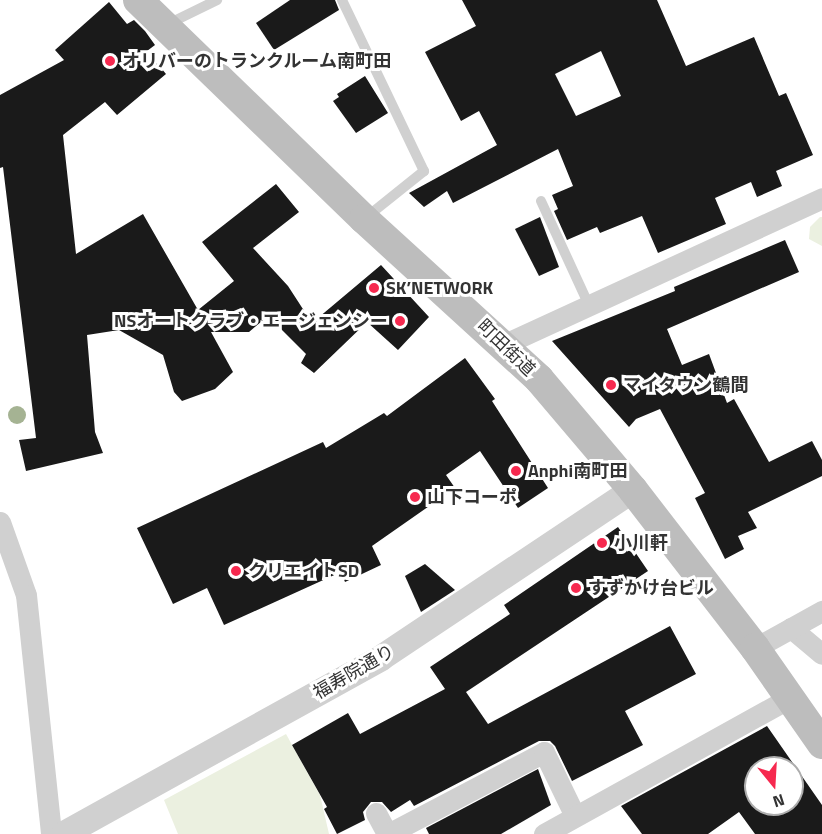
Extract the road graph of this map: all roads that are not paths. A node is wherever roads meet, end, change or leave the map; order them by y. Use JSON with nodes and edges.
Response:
{"nodes":[{"id":1,"x":138,"y":0,"type":"edge"},
{"id":2,"x":217,"y":0,"type":"edge"},
{"id":3,"x":342,"y":0,"type":"edge"},
{"id":4,"x":164,"y":25,"type":"junction"},
{"id":5,"x":822,"y":198,"type":"edge"},
{"id":6,"x":541,"y":201,"type":"dead end"},
{"id":7,"x":364,"y":219,"type":"junction"},
{"id":8,"x":588,"y":303,"type":"junction"},
{"id":9,"x":505,"y":344,"type":"junction"},
{"id":10,"x":633,"y":490,"type":"junction"},
{"id":11,"x":0,"y":522,"type":"edge"},
{"id":12,"x":822,"y":611,"type":"edge"},
{"id":13,"x":791,"y":628,"type":"junction"},
{"id":14,"x":755,"y":648,"type":"junction"},
{"id":15,"x":822,"y":654,"type":"edge"},
{"id":16,"x":789,"y":698,"type":"junction"},
{"id":17,"x":822,"y":744,"type":"edge"},
{"id":18,"x":376,"y":813,"type":"dead end"},
{"id":19,"x":576,"y":816,"type":"junction"},
{"id":20,"x":51,"y":834,"type":"edge"},
{"id":21,"x":64,"y":834,"type":"edge"},
{"id":22,"x":388,"y":834,"type":"edge"},
{"id":23,"x":543,"y":834,"type":"edge"}],
"edges":[{"from":1,"to":4,"type":"main road","name":"町田街道"},
{"from":2,"to":4,"type":"lane"},
{"from":3,"to":7,"type":"lane"},
{"from":4,"to":7,"type":"main road","name":"町田街道"},
{"from":5,"to":8,"type":"street"},
{"from":6,"to":8,"type":"lane"},
{"from":7,"to":9,"type":"main road","name":"町田街道"},
{"from":8,"to":9,"type":"street"},
{"from":9,"to":10,"type":"main road","name":"町田街道"},
{"from":10,"to":14,"type":"main road","name":"町田街道"},
{"from":10,"to":21,"type":"street","name":"福寿院通り"},
{"from":11,"to":20,"type":"street"},
{"from":12,"to":13,"type":"street"},
{"from":13,"to":14,"type":"street"},
{"from":13,"to":15,"type":"street"},
{"from":14,"to":16,"type":"main road","name":"町田街道"},
{"from":16,"to":17,"type":"main road","name":"町田街道"},
{"from":16,"to":19,"type":"street"},
{"from":18,"to":22,"type":"street"},
{"from":19,"to":22,"type":"street"},
{"from":19,"to":23,"type":"street"}]}
